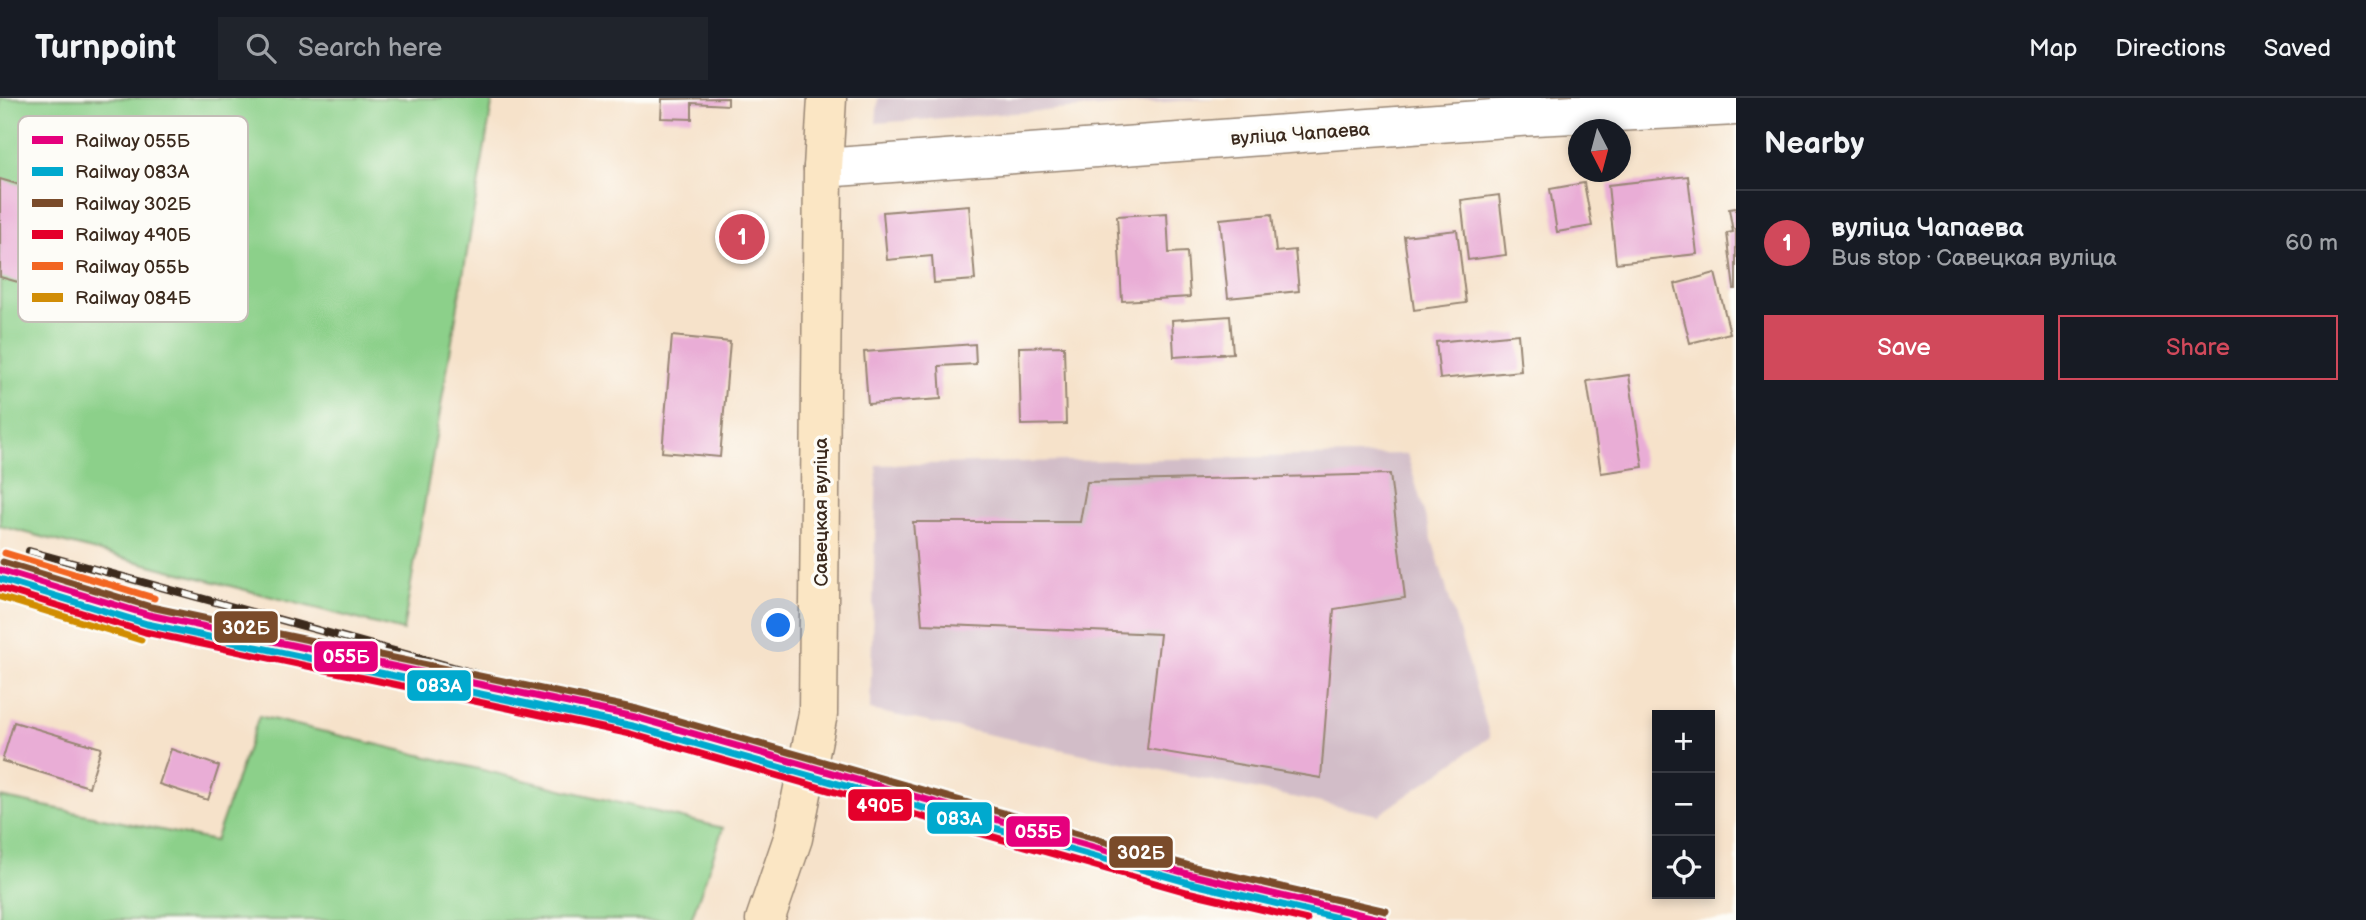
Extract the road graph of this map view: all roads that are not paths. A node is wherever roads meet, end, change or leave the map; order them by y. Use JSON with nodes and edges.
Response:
{"nodes":[{"id":1,"x":827,"y":98,"type":"edge"},
{"id":2,"x":1736,"y":106,"type":"edge"},
{"id":3,"x":1533,"y":107,"type":"edge"},
{"id":4,"x":823,"y":168,"type":"junction"},
{"id":5,"x":765,"y":920,"type":"edge"}],
"edges":[{"from":1,"to":4,"type":"main road","name":"Савецкая вуліца"},
{"from":2,"to":3,"type":"street","name":"вуліца Чапаева"},
{"from":3,"to":4,"type":"street","name":"вуліца Чапаева"},
{"from":4,"to":5,"type":"main road","name":"Савецкая вуліца"}]}
